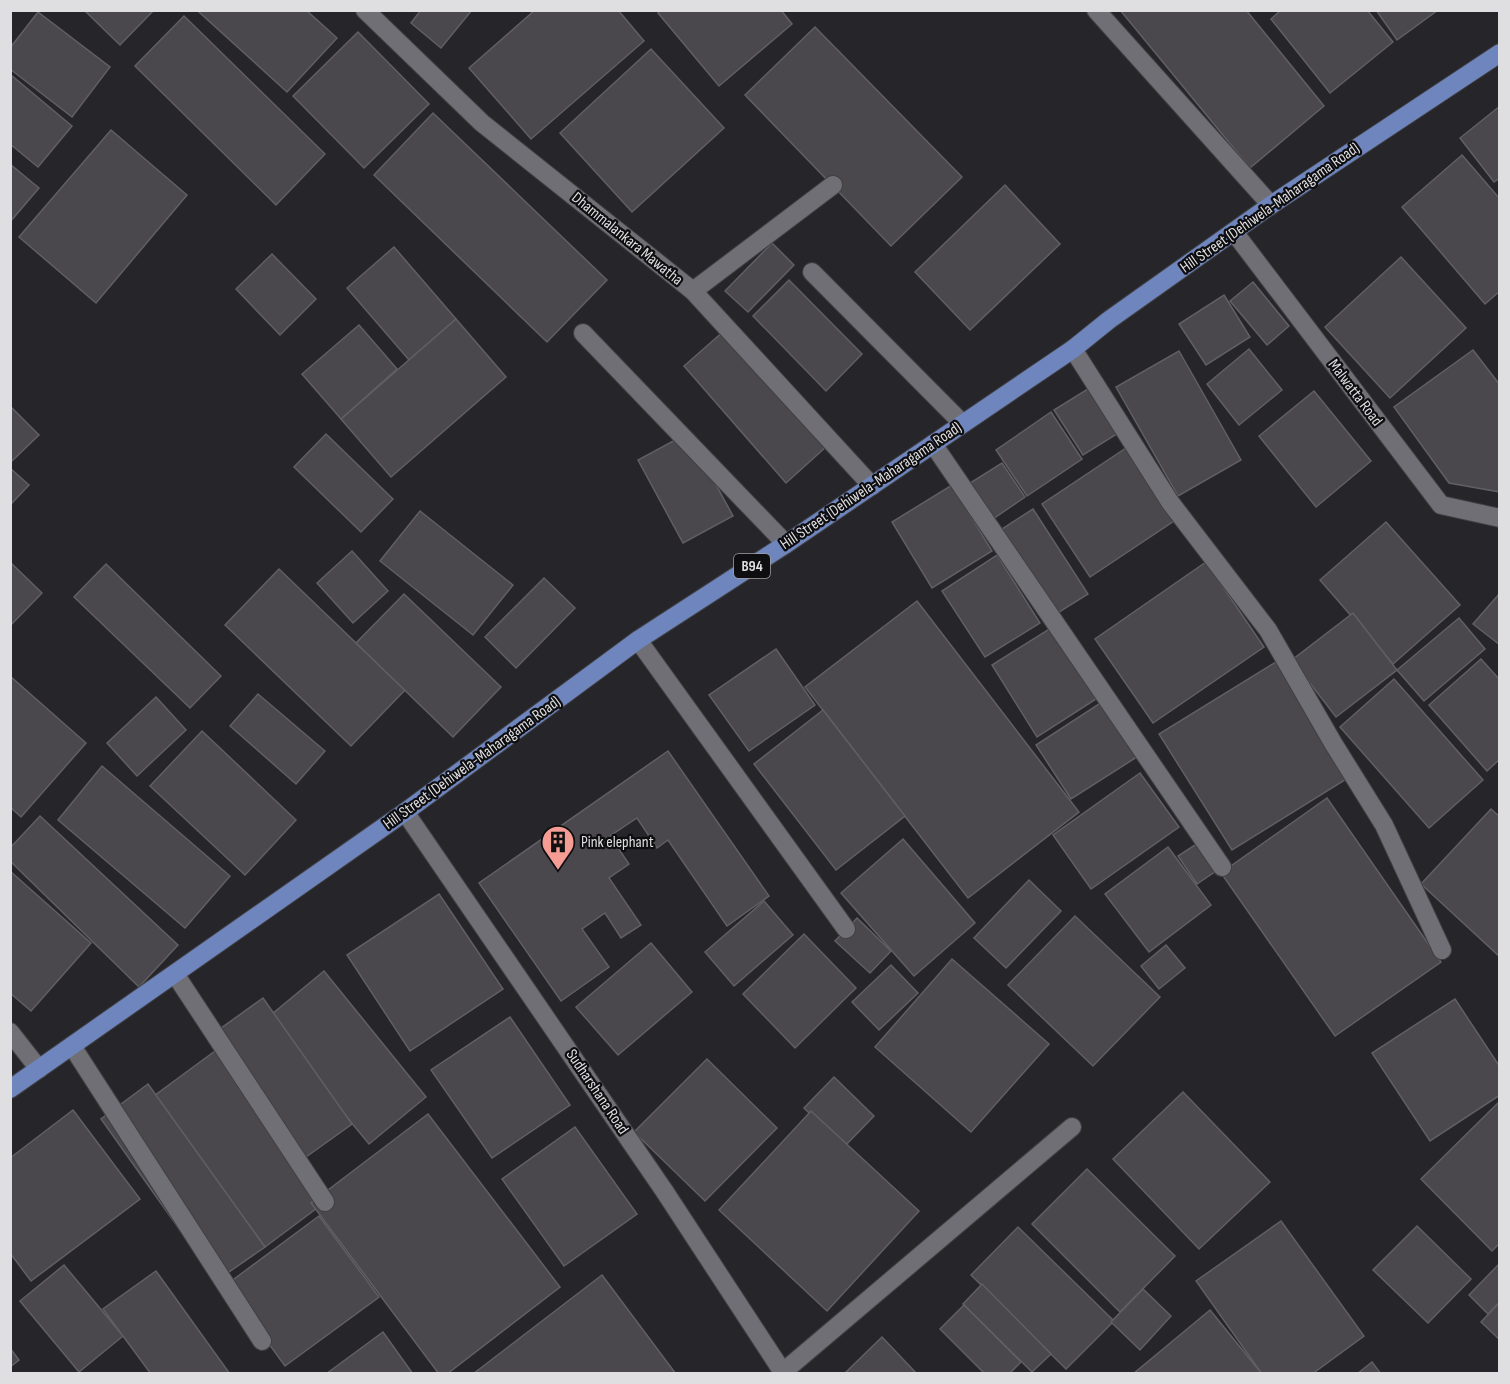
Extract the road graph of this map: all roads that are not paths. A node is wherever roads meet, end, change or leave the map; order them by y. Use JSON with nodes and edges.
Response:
{"nodes":[{"id":1,"x":365,"y":10,"type":"edge"},
{"id":2,"x":1096,"y":10,"type":"edge"},
{"id":3,"x":1500,"y":53,"type":"edge"},
{"id":4,"x":833,"y":185,"type":"dead end"},
{"id":5,"x":1271,"y":205,"type":"junction"},
{"id":6,"x":1234,"y":232,"type":"junction"},
{"id":7,"x":812,"y":272,"type":"dead end"},
{"id":8,"x":693,"y":291,"type":"junction"},
{"id":9,"x":583,"y":333,"type":"dead end"},
{"id":10,"x":1073,"y":349,"type":"junction"},
{"id":11,"x":963,"y":423,"type":"junction"},
{"id":12,"x":933,"y":444,"type":"junction"},
{"id":13,"x":872,"y":486,"type":"junction"},
{"id":14,"x":1500,"y":518,"type":"edge"},
{"id":15,"x":786,"y":544,"type":"junction"},
{"id":16,"x":638,"y":640,"type":"junction"},
{"id":17,"x":405,"y":812,"type":"junction"},
{"id":18,"x":1222,"y":867,"type":"dead end"},
{"id":19,"x":846,"y":929,"type":"dead end"},
{"id":20,"x":1442,"y":950,"type":"dead end"},
{"id":21,"x":175,"y":974,"type":"junction"},
{"id":22,"x":10,"y":1032,"type":"edge"},
{"id":23,"x":72,"y":1046,"type":"junction"},
{"id":24,"x":39,"y":1069,"type":"junction"},
{"id":25,"x":10,"y":1089,"type":"edge"},
{"id":26,"x":1072,"y":1127,"type":"dead end"},
{"id":27,"x":325,"y":1202,"type":"dead end"},
{"id":28,"x":262,"y":1341,"type":"dead end"},
{"id":29,"x":783,"y":1373,"type":"edge"}],
"edges":[{"from":1,"to":8,"type":"street","name":"Dhammalankara Mawatha"},
{"from":2,"to":5,"type":"street"},
{"from":3,"to":5,"type":"main road","name":"Hill Street (Dehiwela-Maharagama Road)","number":"B94"},
{"from":4,"to":8,"type":"street"},
{"from":5,"to":6,"type":"main road","name":"Hill Street (Dehiwela-Maharagama Road)","number":"B94"},
{"from":6,"to":10,"type":"main road","name":"Hill Street (Dehiwela-Maharagama Road)","number":"B94"},
{"from":6,"to":14,"type":"street","name":"Malwatta Road"},
{"from":7,"to":11,"type":"street"},
{"from":8,"to":13,"type":"street","name":"Dhammalankara Mawatha"},
{"from":9,"to":15,"type":"street"},
{"from":10,"to":11,"type":"main road","name":"Hill Street (Dehiwela-Maharagama Road)","number":"B94"},
{"from":10,"to":20,"type":"street"},
{"from":11,"to":12,"type":"main road","name":"Hill Street (Dehiwela-Maharagama Road)","number":"B94"},
{"from":12,"to":13,"type":"main road","name":"Hill Street (Dehiwela-Maharagama Road)","number":"B94"},
{"from":12,"to":18,"type":"street"},
{"from":13,"to":15,"type":"main road","name":"Hill Street (Dehiwela-Maharagama Road)","number":"B94"},
{"from":15,"to":16,"type":"main road","name":"Hill Street (Dehiwela-Maharagama Road)","number":"B94"},
{"from":16,"to":17,"type":"main road","name":"Hill Street (Dehiwela-Maharagama Road)","number":"B94"},
{"from":16,"to":19,"type":"street"},
{"from":17,"to":21,"type":"main road","name":"Hill Street (Dehiwela-Maharagama Road)","number":"B94"},
{"from":17,"to":29,"type":"street","name":"Sudharshana Road"},
{"from":21,"to":23,"type":"main road","name":"Hill Street (Dehiwela-Maharagama Road)","number":"B94"},
{"from":21,"to":27,"type":"street"},
{"from":22,"to":24,"type":"street"},
{"from":23,"to":24,"type":"main road","name":"Hill Street (Dehiwela-Maharagama Road)","number":"B94"},
{"from":23,"to":28,"type":"street"},
{"from":24,"to":25,"type":"main road","name":"Hill Street (Dehiwela-Maharagama Road)","number":"B94"},
{"from":26,"to":29,"type":"street"}]}
